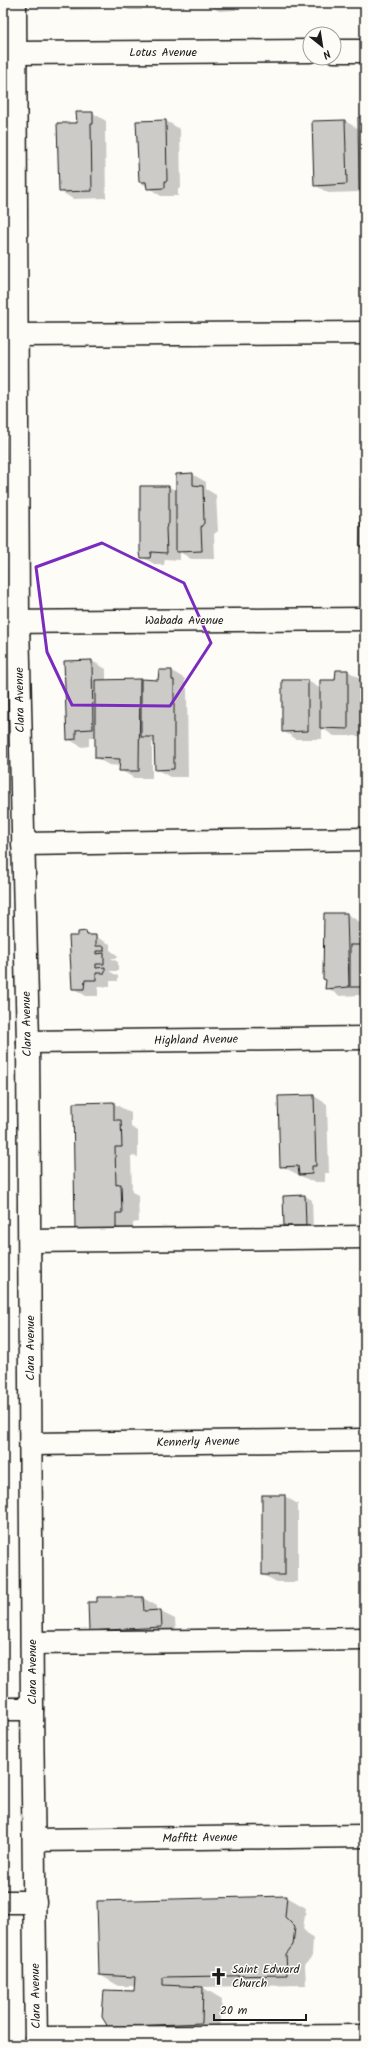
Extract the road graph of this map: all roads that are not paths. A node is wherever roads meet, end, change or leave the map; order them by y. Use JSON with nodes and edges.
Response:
{"nodes":[{"id":1,"x":15,"y":3,"type":"edge"},
{"id":2,"x":302,"y":51,"type":"edge"},
{"id":3,"x":342,"y":51,"type":"edge"},
{"id":4,"x":365,"y":51,"type":"edge"},
{"id":5,"x":16,"y":53,"type":"junction"},
{"id":6,"x":365,"y":333,"type":"edge"},
{"id":7,"x":16,"y":335,"type":"junction"},
{"id":8,"x":365,"y":619,"type":"edge"},
{"id":9,"x":11,"y":622,"type":"edge"},
{"id":10,"x":365,"y":839,"type":"edge"},
{"id":11,"x":23,"y":844,"type":"junction"},
{"id":12,"x":365,"y":1038,"type":"edge"},
{"id":13,"x":28,"y":1042,"type":"junction"},
{"id":14,"x":365,"y":1237,"type":"edge"},
{"id":15,"x":30,"y":1242,"type":"junction"},
{"id":16,"x":365,"y":1440,"type":"edge"},
{"id":17,"x":31,"y":1444,"type":"junction"},
{"id":18,"x":365,"y":1639,"type":"edge"},
{"id":19,"x":32,"y":1643,"type":"junction"},
{"id":20,"x":3,"y":1709,"type":"edge"},
{"id":21,"x":32,"y":1709,"type":"junction"},
{"id":22,"x":365,"y":1836,"type":"edge"},
{"id":23,"x":34,"y":1840,"type":"junction"},
{"id":24,"x":3,"y":1902,"type":"edge"},
{"id":25,"x":35,"y":1902,"type":"junction"},
{"id":26,"x":365,"y":2036,"type":"edge"},
{"id":27,"x":321,"y":2041,"type":"edge"},
{"id":28,"x":36,"y":2042,"type":"edge"}],
"edges":[{"from":1,"to":5,"type":"street","name":"Clara Avenue"},
{"from":2,"to":5,"type":"street","name":"Lotus Avenue"},
{"from":3,"to":4,"type":"street"},
{"from":5,"to":7,"type":"street","name":"Clara Avenue"},
{"from":6,"to":7,"type":"street"},
{"from":7,"to":9,"type":"street","name":"Clara Avenue"},
{"from":8,"to":9,"type":"street","name":"Wabada Avenue"},
{"from":9,"to":11,"type":"street","name":"Clara Avenue"},
{"from":10,"to":11,"type":"street"},
{"from":11,"to":13,"type":"street","name":"Clara Avenue"},
{"from":12,"to":13,"type":"street","name":"Highland Avenue"},
{"from":13,"to":15,"type":"street","name":"Clara Avenue"},
{"from":14,"to":15,"type":"street"},
{"from":15,"to":17,"type":"street","name":"Clara Avenue"},
{"from":16,"to":17,"type":"street","name":"Kennerly Avenue"},
{"from":17,"to":19,"type":"street","name":"Clara Avenue"},
{"from":18,"to":19,"type":"street"},
{"from":19,"to":21,"type":"street","name":"Clara Avenue"},
{"from":20,"to":21,"type":"street"},
{"from":21,"to":23,"type":"street","name":"Clara Avenue"},
{"from":22,"to":23,"type":"street","name":"Maffitt Avenue"},
{"from":23,"to":25,"type":"street","name":"Clara Avenue"},
{"from":24,"to":25,"type":"street"},
{"from":25,"to":28,"type":"street","name":"Clara Avenue"},
{"from":26,"to":27,"type":"street"},
{"from":27,"to":28,"type":"street"}]}
